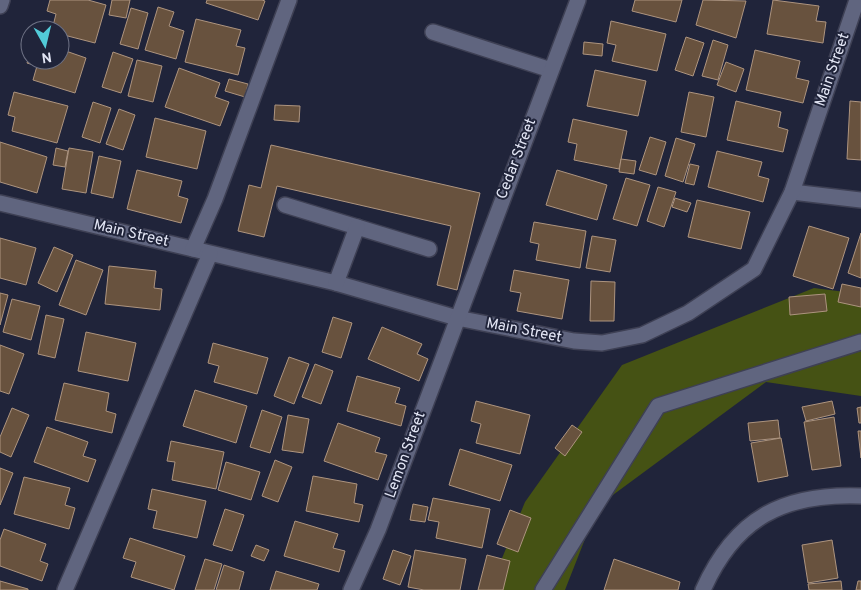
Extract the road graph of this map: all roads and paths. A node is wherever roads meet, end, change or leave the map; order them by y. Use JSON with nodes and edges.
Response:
{"nodes":[{"id":1,"x":2,"y":0,"type":"edge"},
{"id":2,"x":289,"y":0,"type":"edge"},
{"id":3,"x":578,"y":0,"type":"edge"},
{"id":4,"x":857,"y":0,"type":"edge"},
{"id":5,"x":0,"y":6,"type":"edge"},
{"id":6,"x":433,"y":32,"type":"dead end"},
{"id":7,"x":551,"y":70,"type":"junction"},
{"id":8,"x":792,"y":192,"type":"junction"},
{"id":9,"x":861,"y":200,"type":"edge"},
{"id":10,"x":0,"y":203,"type":"edge"},
{"id":11,"x":285,"y":205,"type":"dead end"},
{"id":12,"x":357,"y":227,"type":"junction"},
{"id":13,"x":193,"y":249,"type":"junction"},
{"id":14,"x":429,"y":249,"type":"dead end"},
{"id":15,"x":210,"y":254,"type":"junction"},
{"id":16,"x":336,"y":283,"type":"junction"},
{"id":17,"x":457,"y":318,"type":"junction"},
{"id":18,"x":861,"y":342,"type":"edge"},
{"id":19,"x":861,"y":496,"type":"edge"},
{"id":20,"x":65,"y":590,"type":"edge"},
{"id":21,"x":351,"y":590,"type":"edge"},
{"id":22,"x":543,"y":590,"type":"edge"},
{"id":23,"x":703,"y":590,"type":"edge"}],
"edges":[{"from":1,"to":5,"type":"street"},
{"from":2,"to":13,"type":"street"},
{"from":3,"to":7,"type":"street","name":"Cedar Street"},
{"from":4,"to":8,"type":"street","name":"Main Street"},
{"from":6,"to":7,"type":"street"},
{"from":7,"to":17,"type":"street","name":"Cedar Street"},
{"from":8,"to":9,"type":"street"},
{"from":8,"to":17,"type":"street","name":"Main Street"},
{"from":10,"to":13,"type":"street","name":"Main Street"},
{"from":11,"to":12,"type":"street"},
{"from":12,"to":14,"type":"street"},
{"from":12,"to":16,"type":"street"},
{"from":13,"to":15,"type":"street","name":"Main Street"},
{"from":15,"to":16,"type":"street","name":"Main Street"},
{"from":15,"to":20,"type":"street"},
{"from":16,"to":17,"type":"street","name":"Main Street"},
{"from":17,"to":21,"type":"street","name":"Lemon Street"},
{"from":18,"to":22,"type":"street"},
{"from":19,"to":23,"type":"street"}]}
